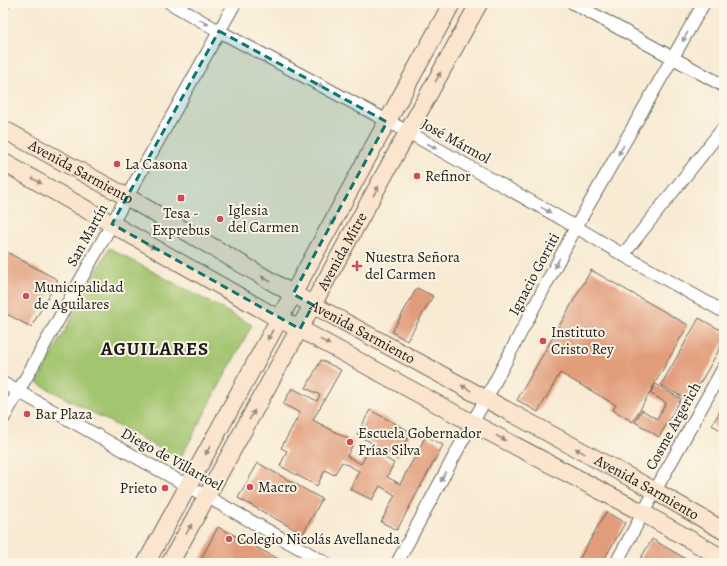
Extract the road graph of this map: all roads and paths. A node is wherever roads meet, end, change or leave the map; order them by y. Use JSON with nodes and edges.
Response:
{"nodes":[{"id":1,"x":170,"y":3,"type":"edge"},
{"id":2,"x":235,"y":3,"type":"edge"},
{"id":3,"x":452,"y":3,"type":"edge"},
{"id":4,"x":479,"y":3,"type":"edge"},
{"id":5,"x":574,"y":3,"type":"edge"},
{"id":6,"x":704,"y":3,"type":"edge"},
{"id":7,"x":219,"y":31,"type":"junction"},
{"id":8,"x":674,"y":58,"type":"junction"},
{"id":9,"x":724,"y":86,"type":"edge"},
{"id":10,"x":387,"y":122,"type":"junction"},
{"id":11,"x":724,"y":127,"type":"edge"},
{"id":12,"x":3,"y":129,"type":"edge"},
{"id":13,"x":408,"y":132,"type":"junction"},
{"id":14,"x":3,"y":162,"type":"edge"},
{"id":15,"x":127,"y":197,"type":"junction"},
{"id":16,"x":112,"y":224,"type":"junction"},
{"id":17,"x":576,"y":227,"type":"junction"},
{"id":18,"x":623,"y":255,"type":"junction"},
{"id":19,"x":293,"y":294,"type":"junction"},
{"id":20,"x":313,"y":305,"type":"junction"},
{"id":21,"x":724,"y":312,"type":"edge"},
{"id":22,"x":279,"y":319,"type":"junction"},
{"id":23,"x":300,"y":329,"type":"junction"},
{"id":24,"x":724,"y":367,"type":"edge"},
{"id":25,"x":3,"y":383,"type":"edge"},
{"id":26,"x":18,"y":392,"type":"junction"},
{"id":27,"x":486,"y":399,"type":"junction"},
{"id":28,"x":3,"y":419,"type":"edge"},
{"id":29,"x":472,"y":423,"type":"junction"},
{"id":30,"x":188,"y":486,"type":"junction"},
{"id":31,"x":654,"y":491,"type":"junction"},
{"id":32,"x":207,"y":497,"type":"junction"},
{"id":33,"x":643,"y":513,"type":"junction"},
{"id":34,"x":724,"y":531,"type":"edge"},
{"id":35,"x":724,"y":559,"type":"edge"},
{"id":36,"x":146,"y":563,"type":"edge"},
{"id":37,"x":170,"y":563,"type":"edge"},
{"id":38,"x":326,"y":563,"type":"edge"},
{"id":39,"x":397,"y":563,"type":"edge"},
{"id":40,"x":616,"y":563,"type":"edge"}],
"edges":[{"from":1,"to":7,"type":"street","name":"José Mármol","one_way":true},
{"from":2,"to":7,"type":"street","name":"San Martín"},
{"from":3,"to":10,"type":"main road","name":"Avenida Mitre"},
{"from":13,"to":4,"type":"main road","name":"Avenida Mitre","one_way":true},
{"from":5,"to":8,"type":"street"},
{"from":6,"to":8,"type":"street","name":"Ignacio Gorriti","one_way":true},
{"from":7,"to":10,"type":"street","name":"José Mármol","one_way":true},
{"from":7,"to":15,"type":"street","name":"San Martín"},
{"from":8,"to":9,"type":"street"},
{"from":8,"to":17,"type":"street","name":"Ignacio Gorriti","one_way":true},
{"from":10,"to":13,"type":"street","name":"José Mármol"},
{"from":10,"to":19,"type":"main road","name":"Avenida Mitre","one_way":true},
{"from":11,"to":18,"type":"street"},
{"from":12,"to":15,"type":"main road","name":"Avenida Sarmiento"},
{"from":13,"to":17,"type":"street","name":"José Mármol","one_way":true},
{"from":20,"to":13,"type":"main road","name":"Avenida Mitre","one_way":true},
{"from":14,"to":16,"type":"main road","name":"Avenida Sarmiento","one_way":true},
{"from":15,"to":16,"type":"street","name":"San Martín"},
{"from":19,"to":15,"type":"main road","name":"Avenida Sarmiento","one_way":true},
{"from":16,"to":22,"type":"main road","name":"Avenida Sarmiento","one_way":true},
{"from":16,"to":26,"type":"street","name":"San Martín"},
{"from":17,"to":18,"type":"street","name":"José Mármol"},
{"from":17,"to":27,"type":"street","name":"Ignacio Gorriti","one_way":true},
{"from":18,"to":21,"type":"street","name":"José Mármol"},
{"from":19,"to":20,"type":"main road","name":"Avenida Sarmiento"},
{"from":19,"to":22,"type":"main road","name":"Avenida Mitre"},
{"from":20,"to":23,"type":"main road","name":"Avenida Mitre"},
{"from":27,"to":20,"type":"main road","name":"Avenida Sarmiento","one_way":true},
{"from":22,"to":23,"type":"main road","name":"Avenida Sarmiento"},
{"from":22,"to":30,"type":"main road","name":"Avenida Mitre","one_way":true},
{"from":23,"to":29,"type":"main road","name":"Avenida Sarmiento","one_way":true},
{"from":32,"to":23,"type":"main road","name":"Avenida Mitre","one_way":true},
{"from":24,"to":31,"type":"street","name":"Cosme Argerich"},
{"from":25,"to":26,"type":"street","name":"Diego de Villarroel"},
{"from":26,"to":28,"type":"street","name":"San Martín"},
{"from":26,"to":30,"type":"street","name":"Diego de Villarroel"},
{"from":27,"to":29,"type":"street","name":"Ignacio Gorriti"},
{"from":31,"to":27,"type":"main road","name":"Avenida Sarmiento","one_way":true},
{"from":29,"to":33,"type":"main road","name":"Avenida Sarmiento","one_way":true},
{"from":29,"to":39,"type":"street","name":"Ignacio Gorriti","one_way":true},
{"from":30,"to":32,"type":"street","name":"Diego de Villarroel"},
{"from":30,"to":36,"type":"main road","name":"Avenida Mitre"},
{"from":31,"to":33,"type":"street","name":"Cosme Argerich"},
{"from":31,"to":34,"type":"main road","name":"Avenida Sarmiento"},
{"from":37,"to":32,"type":"main road","name":"Avenida Mitre","one_way":true},
{"from":32,"to":38,"type":"street","name":"Diego de Villarroel"},
{"from":33,"to":35,"type":"main road","name":"Avenida Sarmiento"},
{"from":33,"to":40,"type":"street","name":"Cosme Argerich"}]}
